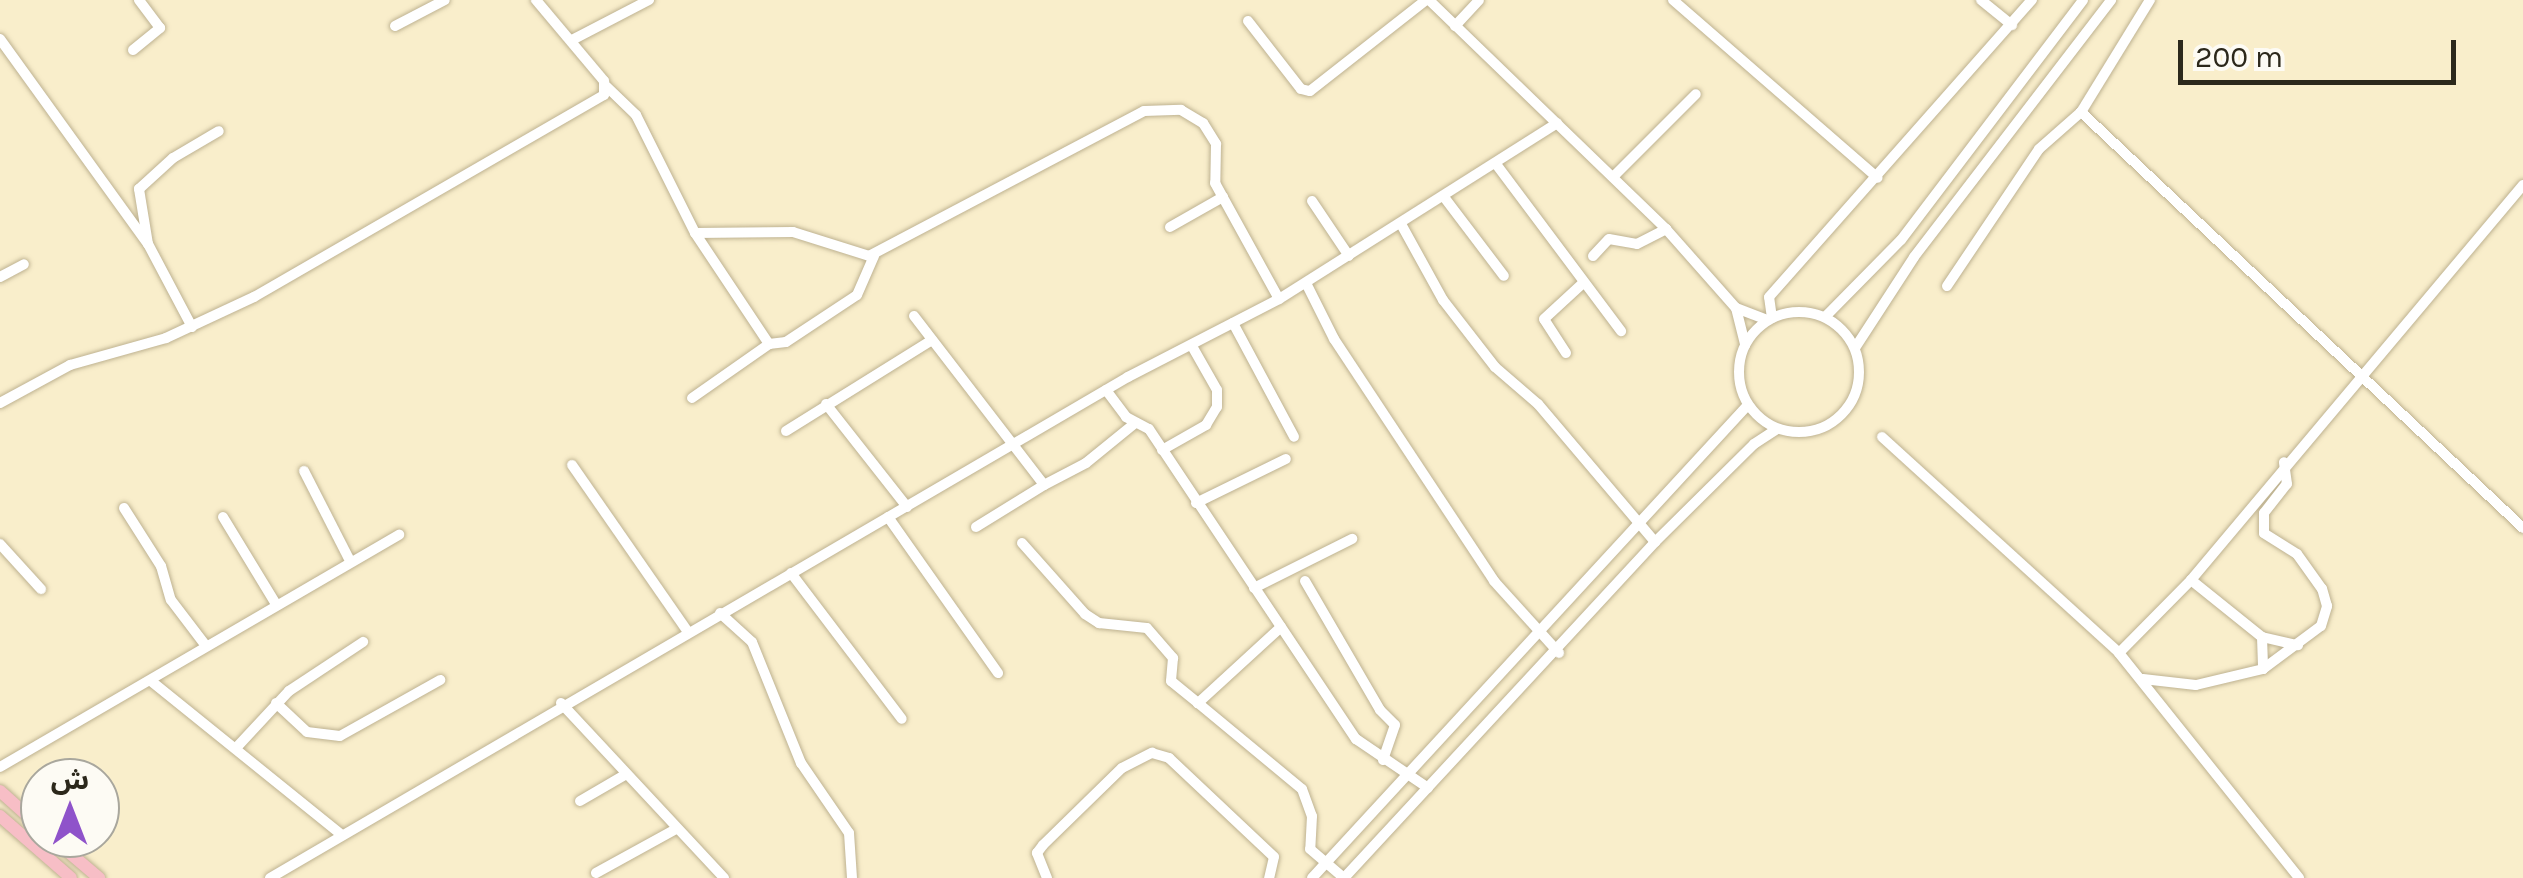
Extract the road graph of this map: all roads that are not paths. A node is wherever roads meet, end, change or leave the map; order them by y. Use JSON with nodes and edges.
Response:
{"nodes":[{"id":1,"x":139,"y":0,"type":"edge"},
{"id":2,"x":445,"y":0,"type":"edge"},
{"id":3,"x":536,"y":0,"type":"edge"},
{"id":4,"x":650,"y":0,"type":"edge"},
{"id":5,"x":1427,"y":0,"type":"edge"},
{"id":6,"x":1479,"y":0,"type":"edge"},
{"id":7,"x":1673,"y":0,"type":"edge"},
{"id":8,"x":1981,"y":0,"type":"edge"},
{"id":9,"x":2032,"y":0,"type":"edge"},
{"id":10,"x":2082,"y":0,"type":"edge"},
{"id":11,"x":2111,"y":0,"type":"edge"},
{"id":12,"x":2150,"y":0,"type":"edge"},
{"id":13,"x":1248,"y":21,"type":"dead end"},
{"id":14,"x":2012,"y":24,"type":"junction"},
{"id":15,"x":396,"y":26,"type":"dead end"},
{"id":16,"x":1455,"y":26,"type":"junction"},
{"id":17,"x":0,"y":39,"type":"edge"},
{"id":18,"x":572,"y":40,"type":"junction"},
{"id":19,"x":133,"y":50,"type":"dead end"},
{"id":20,"x":606,"y":86,"type":"junction"},
{"id":21,"x":1696,"y":94,"type":"dead end"},
{"id":22,"x":2081,"y":112,"type":"junction"},
{"id":23,"x":1558,"y":123,"type":"junction"},
{"id":24,"x":219,"y":131,"type":"dead end"},
{"id":25,"x":1496,"y":164,"type":"junction"},
{"id":26,"x":1614,"y":177,"type":"junction"},
{"id":27,"x":1878,"y":178,"type":"junction"},
{"id":28,"x":2523,"y":185,"type":"edge"},
{"id":29,"x":1223,"y":197,"type":"junction"},
{"id":30,"x":1444,"y":197,"type":"junction"},
{"id":31,"x":1312,"y":202,"type":"dead end"},
{"id":32,"x":1401,"y":224,"type":"junction"},
{"id":33,"x":1170,"y":227,"type":"dead end"},
{"id":34,"x":1666,"y":229,"type":"junction"},
{"id":35,"x":695,"y":232,"type":"junction"},
{"id":36,"x":148,"y":244,"type":"junction"},
{"id":37,"x":874,"y":256,"type":"junction"},
{"id":38,"x":1349,"y":256,"type":"junction"},
{"id":39,"x":1593,"y":256,"type":"dead end"},
{"id":40,"x":24,"y":264,"type":"dead end"},
{"id":41,"x":1504,"y":276,"type":"dead end"},
{"id":42,"x":0,"y":278,"type":"edge"},
{"id":43,"x":1306,"y":283,"type":"junction"},
{"id":44,"x":1582,"y":284,"type":"junction"},
{"id":45,"x":1947,"y":286,"type":"dead end"},
{"id":46,"x":1279,"y":300,"type":"junction"},
{"id":47,"x":1736,"y":308,"type":"junction"},
{"id":48,"x":914,"y":316,"type":"dead end"},
{"id":49,"x":1825,"y":318,"type":"junction"},
{"id":50,"x":1770,"y":319,"type":"junction"},
{"id":51,"x":1233,"y":323,"type":"junction"},
{"id":52,"x":192,"y":327,"type":"junction"},
{"id":53,"x":1621,"y":330,"type":"dead end"},
{"id":54,"x":932,"y":340,"type":"junction"},
{"id":55,"x":769,"y":344,"type":"junction"},
{"id":56,"x":1745,"y":345,"type":"junction"},
{"id":57,"x":1192,"y":346,"type":"junction"},
{"id":58,"x":1855,"y":348,"type":"junction"},
{"id":59,"x":1566,"y":353,"type":"dead end"},
{"id":60,"x":2362,"y":371,"type":"junction"},
{"id":61,"x":1106,"y":390,"type":"junction"},
{"id":62,"x":692,"y":398,"type":"dead end"},
{"id":63,"x":0,"y":403,"type":"edge"},
{"id":64,"x":826,"y":404,"type":"junction"},
{"id":65,"x":1747,"y":406,"type":"junction"},
{"id":66,"x":1134,"y":424,"type":"junction"},
{"id":67,"x":1778,"y":429,"type":"junction"},
{"id":68,"x":786,"y":432,"type":"dead end"},
{"id":69,"x":1294,"y":437,"type":"dead end"},
{"id":70,"x":1882,"y":437,"type":"dead end"},
{"id":71,"x":1017,"y":444,"type":"junction"},
{"id":72,"x":1162,"y":450,"type":"junction"},
{"id":73,"x":1286,"y":459,"type":"dead end"},
{"id":74,"x":2284,"y":462,"type":"junction"},
{"id":75,"x":572,"y":465,"type":"dead end"},
{"id":76,"x":304,"y":471,"type":"dead end"},
{"id":77,"x":1044,"y":485,"type":"junction"},
{"id":78,"x":1196,"y":504,"type":"junction"},
{"id":79,"x":907,"y":507,"type":"junction"},
{"id":80,"x":124,"y":508,"type":"dead end"},
{"id":81,"x":888,"y":517,"type":"junction"},
{"id":82,"x":223,"y":518,"type":"dead end"},
{"id":83,"x":1637,"y":522,"type":"junction"},
{"id":84,"x":976,"y":527,"type":"dead end"},
{"id":85,"x":2523,"y":528,"type":"edge"},
{"id":86,"x":398,"y":535,"type":"dead end"},
{"id":87,"x":1352,"y":539,"type":"dead end"},
{"id":88,"x":1656,"y":542,"type":"junction"},
{"id":89,"x":1022,"y":543,"type":"dead end"},
{"id":90,"x":0,"y":544,"type":"edge"},
{"id":91,"x":349,"y":559,"type":"junction"},
{"id":92,"x":791,"y":573,"type":"junction"},
{"id":93,"x":2192,"y":580,"type":"junction"},
{"id":94,"x":1305,"y":581,"type":"dead end"},
{"id":95,"x":1254,"y":588,"type":"junction"},
{"id":96,"x":41,"y":589,"type":"dead end"},
{"id":97,"x":276,"y":604,"type":"junction"},
{"id":98,"x":720,"y":613,"type":"junction"},
{"id":99,"x":1281,"y":628,"type":"junction"},
{"id":100,"x":1536,"y":630,"type":"junction"},
{"id":101,"x":688,"y":632,"type":"junction"},
{"id":102,"x":2262,"y":637,"type":"junction"},
{"id":103,"x":363,"y":642,"type":"dead end"},
{"id":104,"x":2298,"y":645,"type":"junction"},
{"id":105,"x":206,"y":646,"type":"junction"},
{"id":106,"x":1559,"y":652,"type":"junction"},
{"id":107,"x":2119,"y":653,"type":"junction"},
{"id":108,"x":2263,"y":669,"type":"junction"},
{"id":109,"x":998,"y":673,"type":"dead end"},
{"id":110,"x":2142,"y":678,"type":"junction"},
{"id":111,"x":440,"y":680,"type":"dead end"},
{"id":112,"x":151,"y":681,"type":"junction"},
{"id":113,"x":560,"y":703,"type":"junction"},
{"id":114,"x":1198,"y":703,"type":"junction"},
{"id":115,"x":276,"y":704,"type":"junction"},
{"id":116,"x":902,"y":719,"type":"dead end"},
{"id":117,"x":236,"y":748,"type":"junction"},
{"id":118,"x":1383,"y":760,"type":"junction"},
{"id":119,"x":0,"y":767,"type":"edge"},
{"id":120,"x":1410,"y":775,"type":"junction"},
{"id":121,"x":623,"y":776,"type":"junction"},
{"id":122,"x":1428,"y":788,"type":"junction"},
{"id":123,"x":0,"y":791,"type":"edge"},
{"id":124,"x":580,"y":801,"type":"dead end"},
{"id":125,"x":20,"y":809,"type":"edge"},
{"id":126,"x":0,"y":816,"type":"edge"},
{"id":127,"x":676,"y":829,"type":"junction"},
{"id":128,"x":342,"y":835,"type":"junction"},
{"id":129,"x":76,"y":858,"type":"edge"},
{"id":130,"x":1326,"y":863,"type":"junction"},
{"id":131,"x":596,"y":873,"type":"dead end"},
{"id":132,"x":71,"y":878,"type":"edge"},
{"id":133,"x":99,"y":878,"type":"edge"},
{"id":134,"x":270,"y":878,"type":"edge"},
{"id":135,"x":724,"y":878,"type":"edge"},
{"id":136,"x":852,"y":878,"type":"edge"},
{"id":137,"x":1047,"y":878,"type":"edge"},
{"id":138,"x":1269,"y":878,"type":"edge"},
{"id":139,"x":1312,"y":878,"type":"edge"},
{"id":140,"x":1344,"y":878,"type":"edge"},
{"id":141,"x":2299,"y":878,"type":"edge"}],
"edges":[{"from":1,"to":19,"type":"street"},
{"from":2,"to":15,"type":"street"},
{"from":3,"to":18,"type":"street"},
{"from":4,"to":18,"type":"street"},
{"from":5,"to":13,"type":"street"},
{"from":5,"to":16,"type":"street"},
{"from":6,"to":16,"type":"street"},
{"from":7,"to":27,"type":"street"},
{"from":8,"to":14,"type":"street"},
{"from":9,"to":14,"type":"street"},
{"from":10,"to":49,"type":"street"},
{"from":11,"to":58,"type":"street"},
{"from":12,"to":22,"type":"street"},
{"from":14,"to":27,"type":"street"},
{"from":16,"to":23,"type":"street"},
{"from":17,"to":36,"type":"street"},
{"from":18,"to":20,"type":"street"},
{"from":20,"to":35,"type":"street"},
{"from":20,"to":52,"type":"street"},
{"from":21,"to":26,"type":"street"},
{"from":22,"to":45,"type":"street"},
{"from":22,"to":60,"type":"street"},
{"from":23,"to":25,"type":"street"},
{"from":23,"to":26,"type":"street"},
{"from":24,"to":36,"type":"street"},
{"from":25,"to":30,"type":"street"},
{"from":25,"to":44,"type":"street"},
{"from":26,"to":34,"type":"street"},
{"from":27,"to":50,"type":"street"},
{"from":28,"to":60,"type":"street"},
{"from":29,"to":33,"type":"street"},
{"from":29,"to":37,"type":"street"},
{"from":29,"to":46,"type":"street"},
{"from":30,"to":32,"type":"street"},
{"from":30,"to":41,"type":"street"},
{"from":31,"to":38,"type":"street"},
{"from":32,"to":38,"type":"street"},
{"from":32,"to":83,"type":"street"},
{"from":34,"to":39,"type":"street"},
{"from":34,"to":47,"type":"street"},
{"from":35,"to":37,"type":"street"},
{"from":35,"to":55,"type":"street"},
{"from":36,"to":52,"type":"street"},
{"from":37,"to":55,"type":"street"},
{"from":38,"to":43,"type":"street"},
{"from":40,"to":42,"type":"street"},
{"from":43,"to":46,"type":"street"},
{"from":43,"to":100,"type":"street"},
{"from":44,"to":53,"type":"street"},
{"from":44,"to":59,"type":"street"},
{"from":46,"to":51,"type":"street"},
{"from":47,"to":50,"type":"street"},
{"from":47,"to":56,"type":"street"},
{"from":48,"to":54,"type":"street"},
{"from":49,"to":50,"type":"street"},
{"from":49,"to":58,"type":"street"},
{"from":50,"to":56,"type":"street"},
{"from":51,"to":57,"type":"street"},
{"from":51,"to":69,"type":"street"},
{"from":52,"to":63,"type":"street"},
{"from":54,"to":64,"type":"street"},
{"from":54,"to":71,"type":"street"},
{"from":55,"to":62,"type":"street"},
{"from":56,"to":65,"type":"street"},
{"from":57,"to":61,"type":"street"},
{"from":57,"to":72,"type":"street"},
{"from":58,"to":67,"type":"street"},
{"from":60,"to":74,"type":"street"},
{"from":60,"to":85,"type":"street"},
{"from":61,"to":66,"type":"street"},
{"from":61,"to":71,"type":"street"},
{"from":64,"to":68,"type":"street"},
{"from":64,"to":79,"type":"street"},
{"from":65,"to":67,"type":"street"},
{"from":65,"to":83,"type":"street"},
{"from":66,"to":72,"type":"street"},
{"from":66,"to":77,"type":"street"},
{"from":67,"to":88,"type":"street"},
{"from":70,"to":107,"type":"street"},
{"from":71,"to":77,"type":"street"},
{"from":71,"to":79,"type":"street"},
{"from":72,"to":78,"type":"street"},
{"from":73,"to":78,"type":"street"},
{"from":74,"to":93,"type":"street"},
{"from":74,"to":104,"type":"street"},
{"from":75,"to":101,"type":"street"},
{"from":76,"to":91,"type":"street"},
{"from":77,"to":84,"type":"street"},
{"from":78,"to":95,"type":"street"},
{"from":79,"to":81,"type":"street"},
{"from":80,"to":105,"type":"street"},
{"from":81,"to":92,"type":"street"},
{"from":81,"to":109,"type":"street"},
{"from":82,"to":97,"type":"street"},
{"from":83,"to":88,"type":"street"},
{"from":83,"to":100,"type":"street"},
{"from":86,"to":91,"type":"street"},
{"from":87,"to":95,"type":"street"},
{"from":88,"to":106,"type":"street"},
{"from":89,"to":114,"type":"street"},
{"from":90,"to":96,"type":"street"},
{"from":91,"to":97,"type":"street"},
{"from":92,"to":98,"type":"street"},
{"from":92,"to":116,"type":"street"},
{"from":93,"to":102,"type":"street"},
{"from":93,"to":107,"type":"street"},
{"from":94,"to":118,"type":"street"},
{"from":95,"to":99,"type":"street"},
{"from":97,"to":105,"type":"street"},
{"from":98,"to":101,"type":"street"},
{"from":98,"to":136,"type":"street"},
{"from":99,"to":114,"type":"street"},
{"from":99,"to":118,"type":"street"},
{"from":100,"to":106,"type":"street"},
{"from":100,"to":120,"type":"street"},
{"from":101,"to":113,"type":"street"},
{"from":102,"to":104,"type":"street"},
{"from":102,"to":108,"type":"street"},
{"from":103,"to":115,"type":"street"},
{"from":104,"to":108,"type":"street"},
{"from":105,"to":112,"type":"street"},
{"from":106,"to":122,"type":"street"},
{"from":107,"to":110,"type":"street"},
{"from":108,"to":110,"type":"street"},
{"from":110,"to":141,"type":"street"},
{"from":111,"to":115,"type":"street"},
{"from":112,"to":117,"type":"street"},
{"from":112,"to":119,"type":"street"},
{"from":113,"to":121,"type":"street"},
{"from":113,"to":128,"type":"street"},
{"from":114,"to":130,"type":"street"},
{"from":115,"to":117,"type":"street"},
{"from":117,"to":128,"type":"street"},
{"from":118,"to":120,"type":"street"},
{"from":120,"to":122,"type":"street"},
{"from":120,"to":130,"type":"street"},
{"from":121,"to":124,"type":"street"},
{"from":121,"to":127,"type":"street"},
{"from":122,"to":140,"type":"street"},
{"from":123,"to":125,"type":"main road"},
{"from":126,"to":132,"type":"main road"},
{"from":127,"to":131,"type":"street"},
{"from":127,"to":135,"type":"street"},
{"from":128,"to":134,"type":"street"},
{"from":129,"to":133,"type":"main road"},
{"from":130,"to":139,"type":"street"},
{"from":130,"to":140,"type":"street"},
{"from":137,"to":138,"type":"street"}]}
